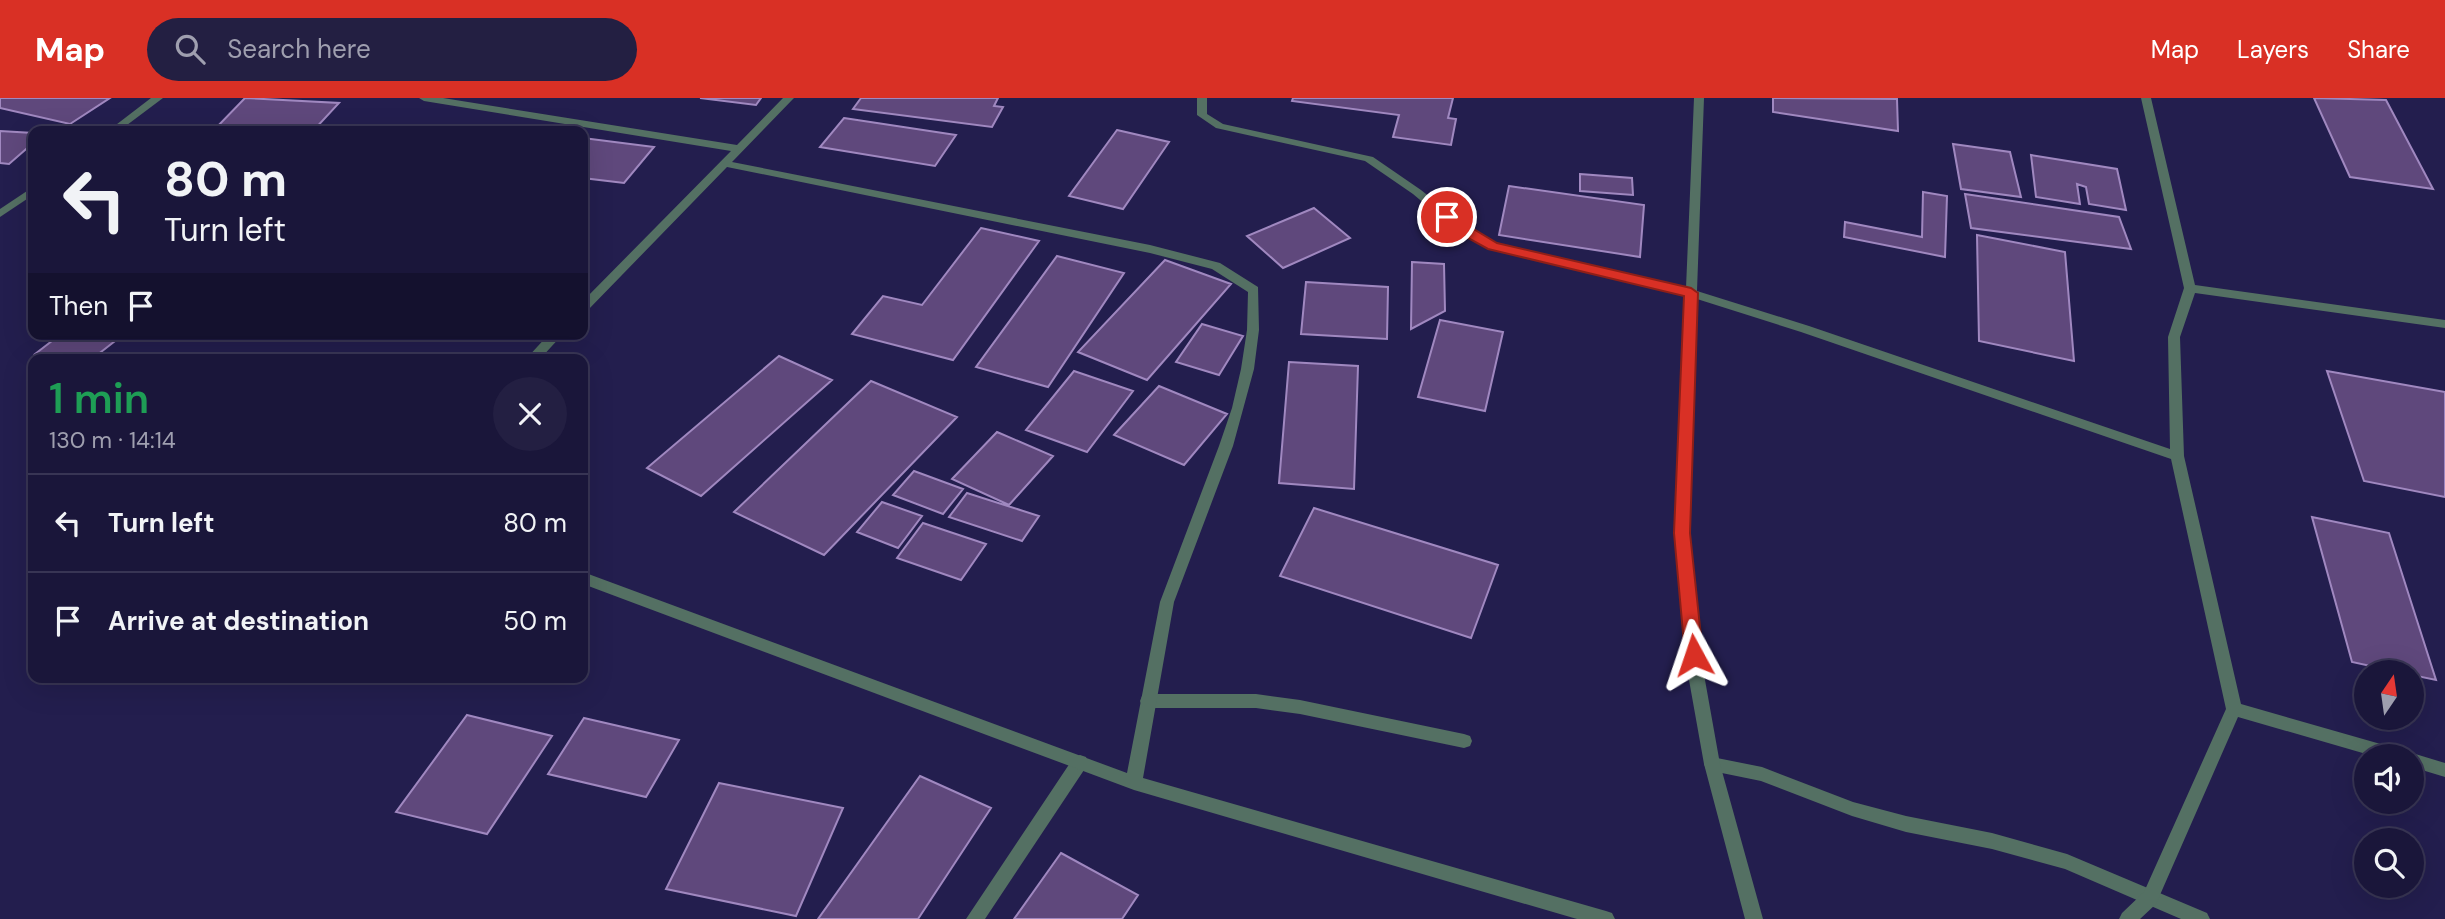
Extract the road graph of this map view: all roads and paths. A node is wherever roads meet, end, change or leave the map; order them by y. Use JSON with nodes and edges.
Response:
{"nodes":[{"id":1,"x":158,"y":98,"type":"edge"},
{"id":2,"x":424,"y":98,"type":"edge"},
{"id":3,"x":789,"y":98,"type":"edge"},
{"id":4,"x":1202,"y":98,"type":"edge"},
{"id":5,"x":1699,"y":98,"type":"edge"},
{"id":6,"x":2146,"y":98,"type":"edge"},
{"id":7,"x":120,"y":126,"type":"edge"},
{"id":8,"x":741,"y":149,"type":"junction"},
{"id":9,"x":726,"y":164,"type":"junction"},
{"id":10,"x":28,"y":193,"type":"edge"},
{"id":11,"x":3,"y":209,"type":"edge"},
{"id":12,"x":2190,"y":288,"type":"junction"},
{"id":13,"x":1691,"y":293,"type":"junction"},
{"id":14,"x":588,"y":303,"type":"edge"},
{"id":15,"x":2445,"y":324,"type":"edge"},
{"id":16,"x":551,"y":340,"type":"edge"},
{"id":17,"x":537,"y":354,"type":"edge"},
{"id":18,"x":2177,"y":457,"type":"junction"},
{"id":19,"x":588,"y":580,"type":"edge"},
{"id":20,"x":1148,"y":701,"type":"junction"},
{"id":21,"x":2234,"y":709,"type":"junction"},
{"id":22,"x":1464,"y":741,"type":"dead end"},
{"id":23,"x":2356,"y":744,"type":"edge"},
{"id":24,"x":1080,"y":762,"type":"junction"},
{"id":25,"x":1712,"y":764,"type":"junction"},
{"id":26,"x":2424,"y":764,"type":"edge"},
{"id":27,"x":2445,"y":770,"type":"edge"},
{"id":28,"x":1134,"y":783,"type":"junction"},
{"id":29,"x":2150,"y":898,"type":"junction"},
{"id":30,"x":975,"y":919,"type":"edge"},
{"id":31,"x":1606,"y":919,"type":"edge"},
{"id":32,"x":1754,"y":919,"type":"edge"},
{"id":33,"x":2128,"y":919,"type":"edge"},
{"id":34,"x":2201,"y":919,"type":"edge"}],
"edges":[{"from":1,"to":7,"type":"street"},
{"from":2,"to":8,"type":"street"},
{"from":3,"to":8,"type":"street"},
{"from":4,"to":13,"type":"street"},
{"from":5,"to":13,"type":"street"},
{"from":6,"to":12,"type":"street"},
{"from":8,"to":9,"type":"street"},
{"from":9,"to":14,"type":"street"},
{"from":9,"to":20,"type":"street"},
{"from":10,"to":11,"type":"street"},
{"from":12,"to":15,"type":"street"},
{"from":12,"to":18,"type":"street"},
{"from":13,"to":18,"type":"street"},
{"from":13,"to":25,"type":"street"},
{"from":16,"to":17,"type":"street"},
{"from":18,"to":21,"type":"street"},
{"from":19,"to":24,"type":"street"},
{"from":20,"to":22,"type":"street"},
{"from":20,"to":28,"type":"street"},
{"from":21,"to":23,"type":"street"},
{"from":21,"to":29,"type":"street"},
{"from":24,"to":28,"type":"street"},
{"from":24,"to":30,"type":"street"},
{"from":25,"to":29,"type":"street"},
{"from":25,"to":32,"type":"street"},
{"from":26,"to":27,"type":"street"},
{"from":28,"to":31,"type":"street"},
{"from":29,"to":33,"type":"street"},
{"from":29,"to":34,"type":"street"}]}
